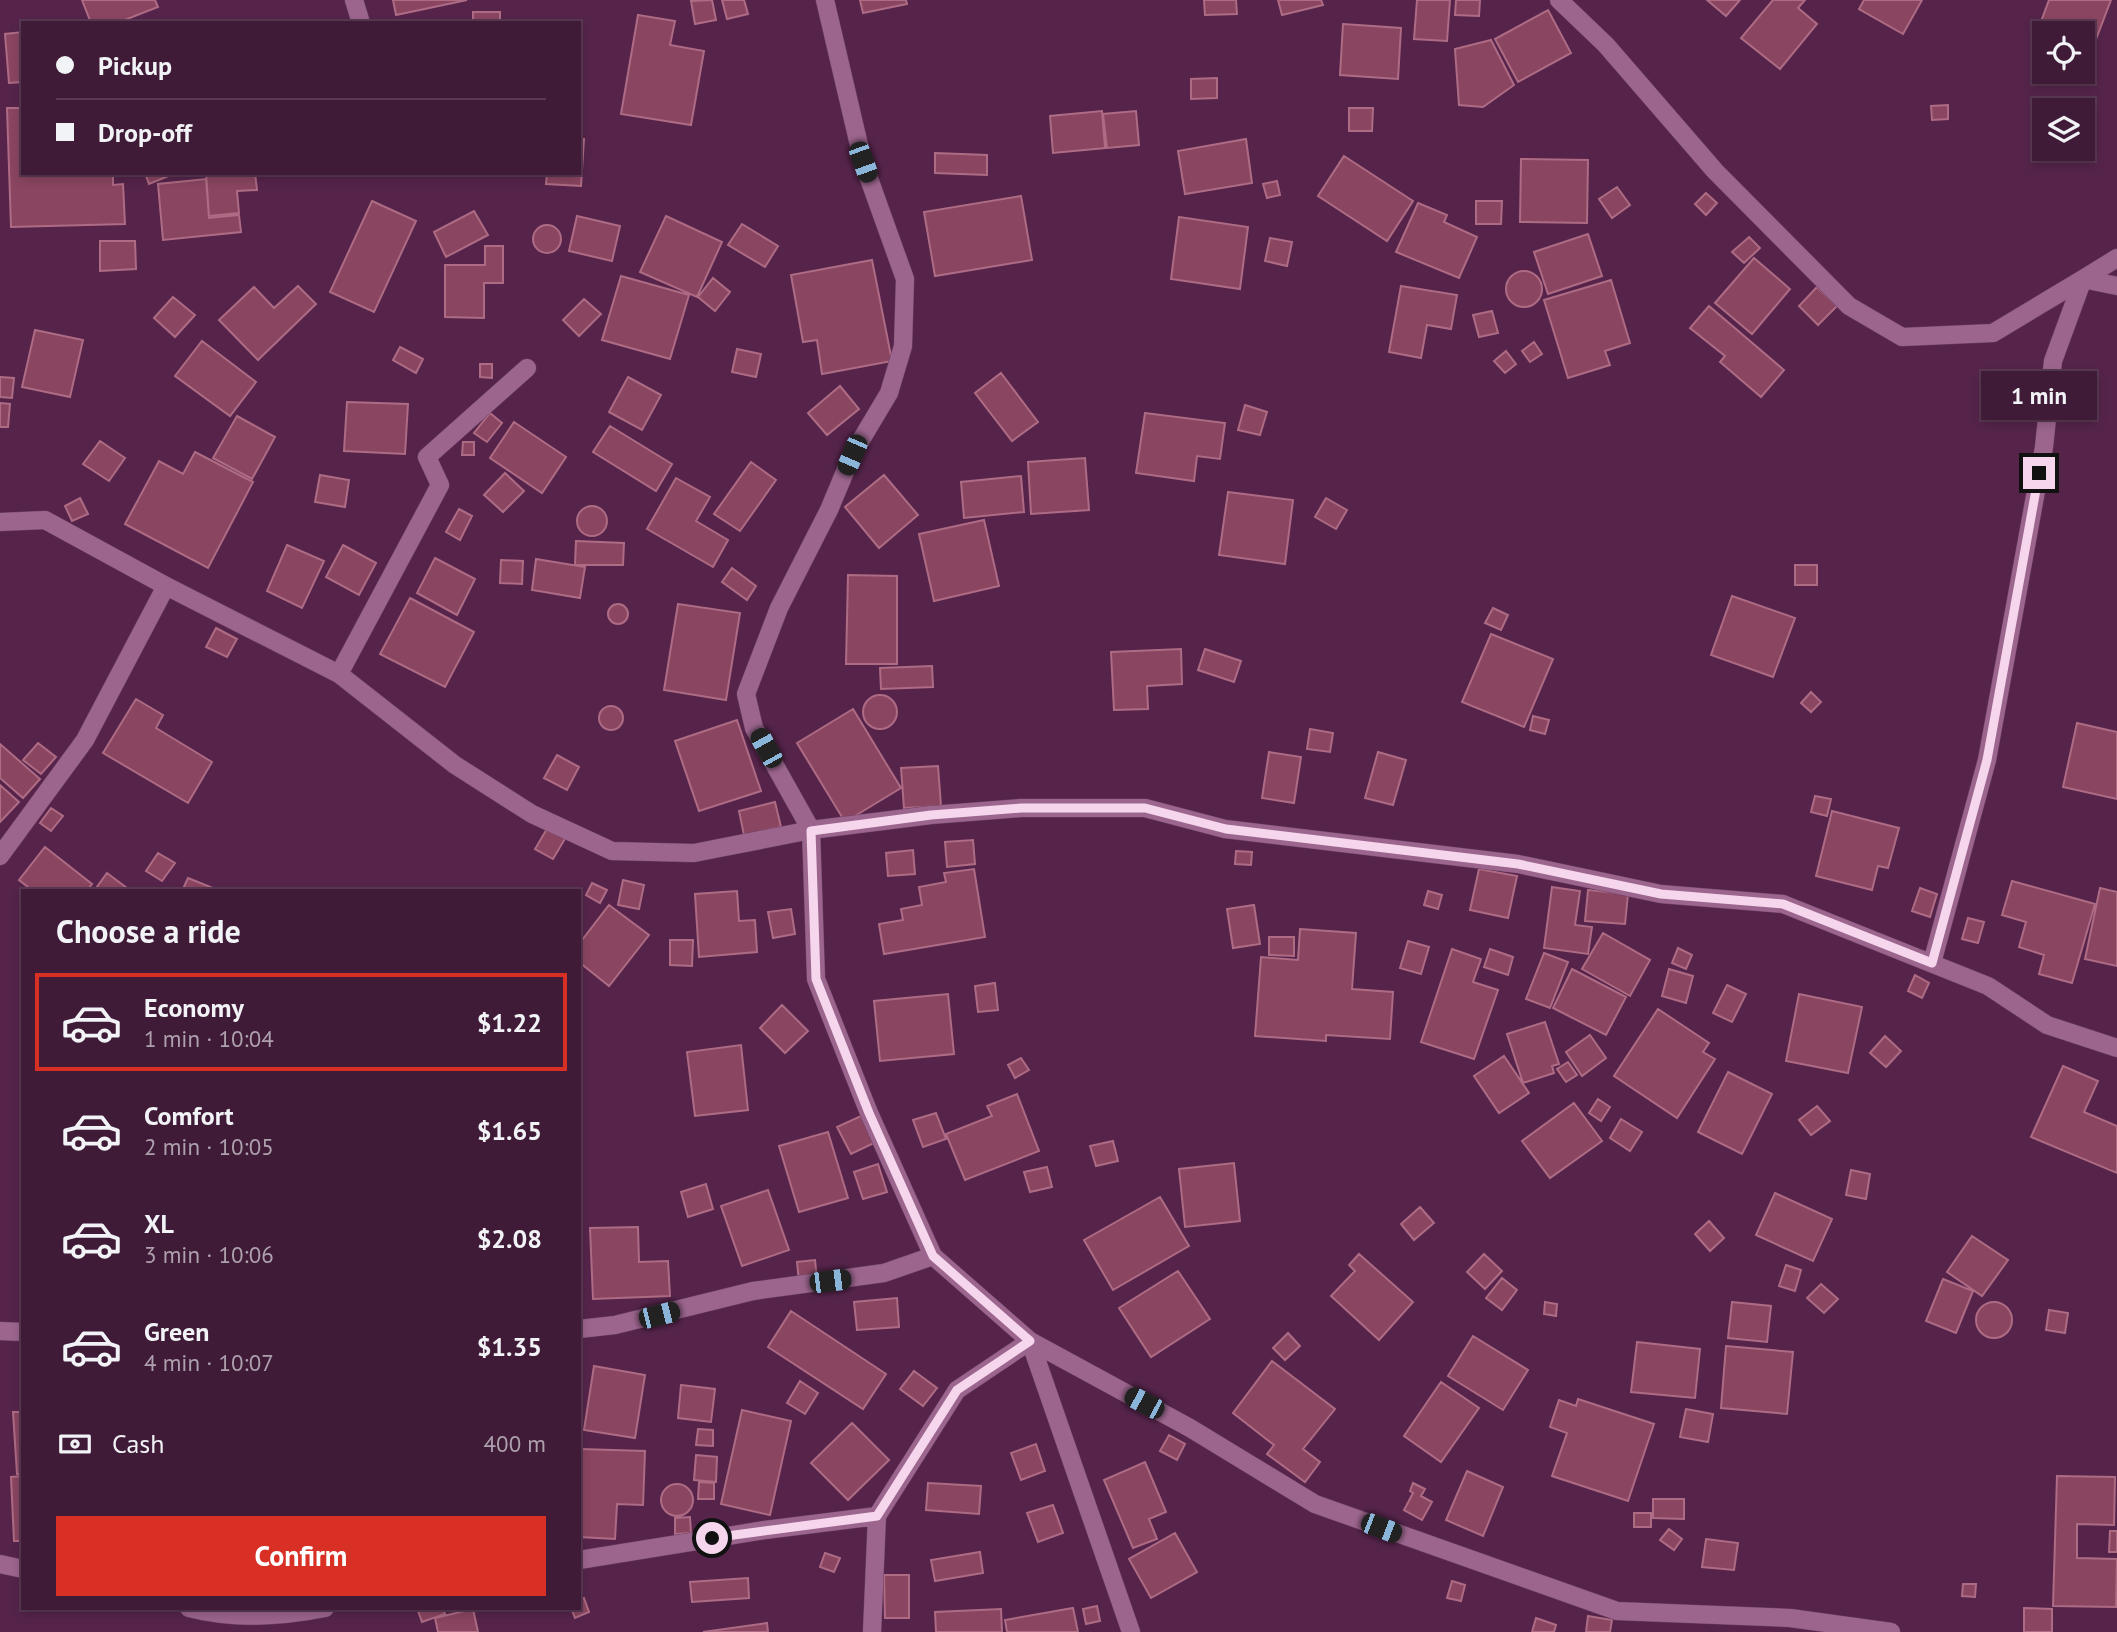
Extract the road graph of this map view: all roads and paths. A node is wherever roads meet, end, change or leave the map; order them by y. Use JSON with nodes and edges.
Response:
{"nodes":[{"id":1,"x":354,"y":0,"type":"edge"},
{"id":2,"x":825,"y":0,"type":"edge"},
{"id":3,"x":1559,"y":0,"type":"edge"},
{"id":4,"x":360,"y":21,"type":"edge"},
{"id":5,"x":2117,"y":258,"type":"edge"},
{"id":6,"x":2083,"y":279,"type":"junction"},
{"id":7,"x":2117,"y":286,"type":"edge"},
{"id":8,"x":527,"y":368,"type":"dead end"},
{"id":9,"x":0,"y":522,"type":"edge"},
{"id":10,"x":166,"y":586,"type":"junction"},
{"id":11,"x":339,"y":674,"type":"junction"},
{"id":12,"x":811,"y":831,"type":"junction"},
{"id":13,"x":0,"y":856,"type":"edge"},
{"id":14,"x":1932,"y":963,"type":"junction"},
{"id":15,"x":2117,"y":1048,"type":"edge"},
{"id":16,"x":933,"y":1256,"type":"junction"},
{"id":17,"x":581,"y":1329,"type":"edge"},
{"id":18,"x":0,"y":1331,"type":"edge"},
{"id":19,"x":21,"y":1332,"type":"edge"},
{"id":20,"x":1030,"y":1341,"type":"junction"},
{"id":21,"x":877,"y":1516,"type":"junction"},
{"id":22,"x":1,"y":1559,"type":"edge"},
{"id":23,"x":581,"y":1560,"type":"edge"},
{"id":24,"x":21,"y":1568,"type":"edge"},
{"id":25,"x":197,"y":1610,"type":"edge"},
{"id":26,"x":315,"y":1610,"type":"edge"},
{"id":27,"x":873,"y":1632,"type":"edge"},
{"id":28,"x":1131,"y":1632,"type":"edge"},
{"id":29,"x":1891,"y":1632,"type":"edge"}],
"edges":[{"from":1,"to":4,"type":"street"},
{"from":2,"to":12,"type":"street"},
{"from":3,"to":6,"type":"street"},
{"from":5,"to":6,"type":"street"},
{"from":6,"to":7,"type":"street"},
{"from":6,"to":14,"type":"street"},
{"from":8,"to":11,"type":"street"},
{"from":9,"to":10,"type":"street"},
{"from":10,"to":11,"type":"street"},
{"from":10,"to":13,"type":"street"},
{"from":11,"to":12,"type":"street"},
{"from":12,"to":14,"type":"street"},
{"from":12,"to":16,"type":"street"},
{"from":14,"to":15,"type":"street"},
{"from":16,"to":17,"type":"street"},
{"from":16,"to":20,"type":"street"},
{"from":18,"to":19,"type":"street"},
{"from":20,"to":21,"type":"street"},
{"from":20,"to":28,"type":"street"},
{"from":20,"to":29,"type":"street"},
{"from":21,"to":23,"type":"street"},
{"from":21,"to":27,"type":"street"},
{"from":22,"to":24,"type":"street"},
{"from":25,"to":26,"type":"street"}]}
